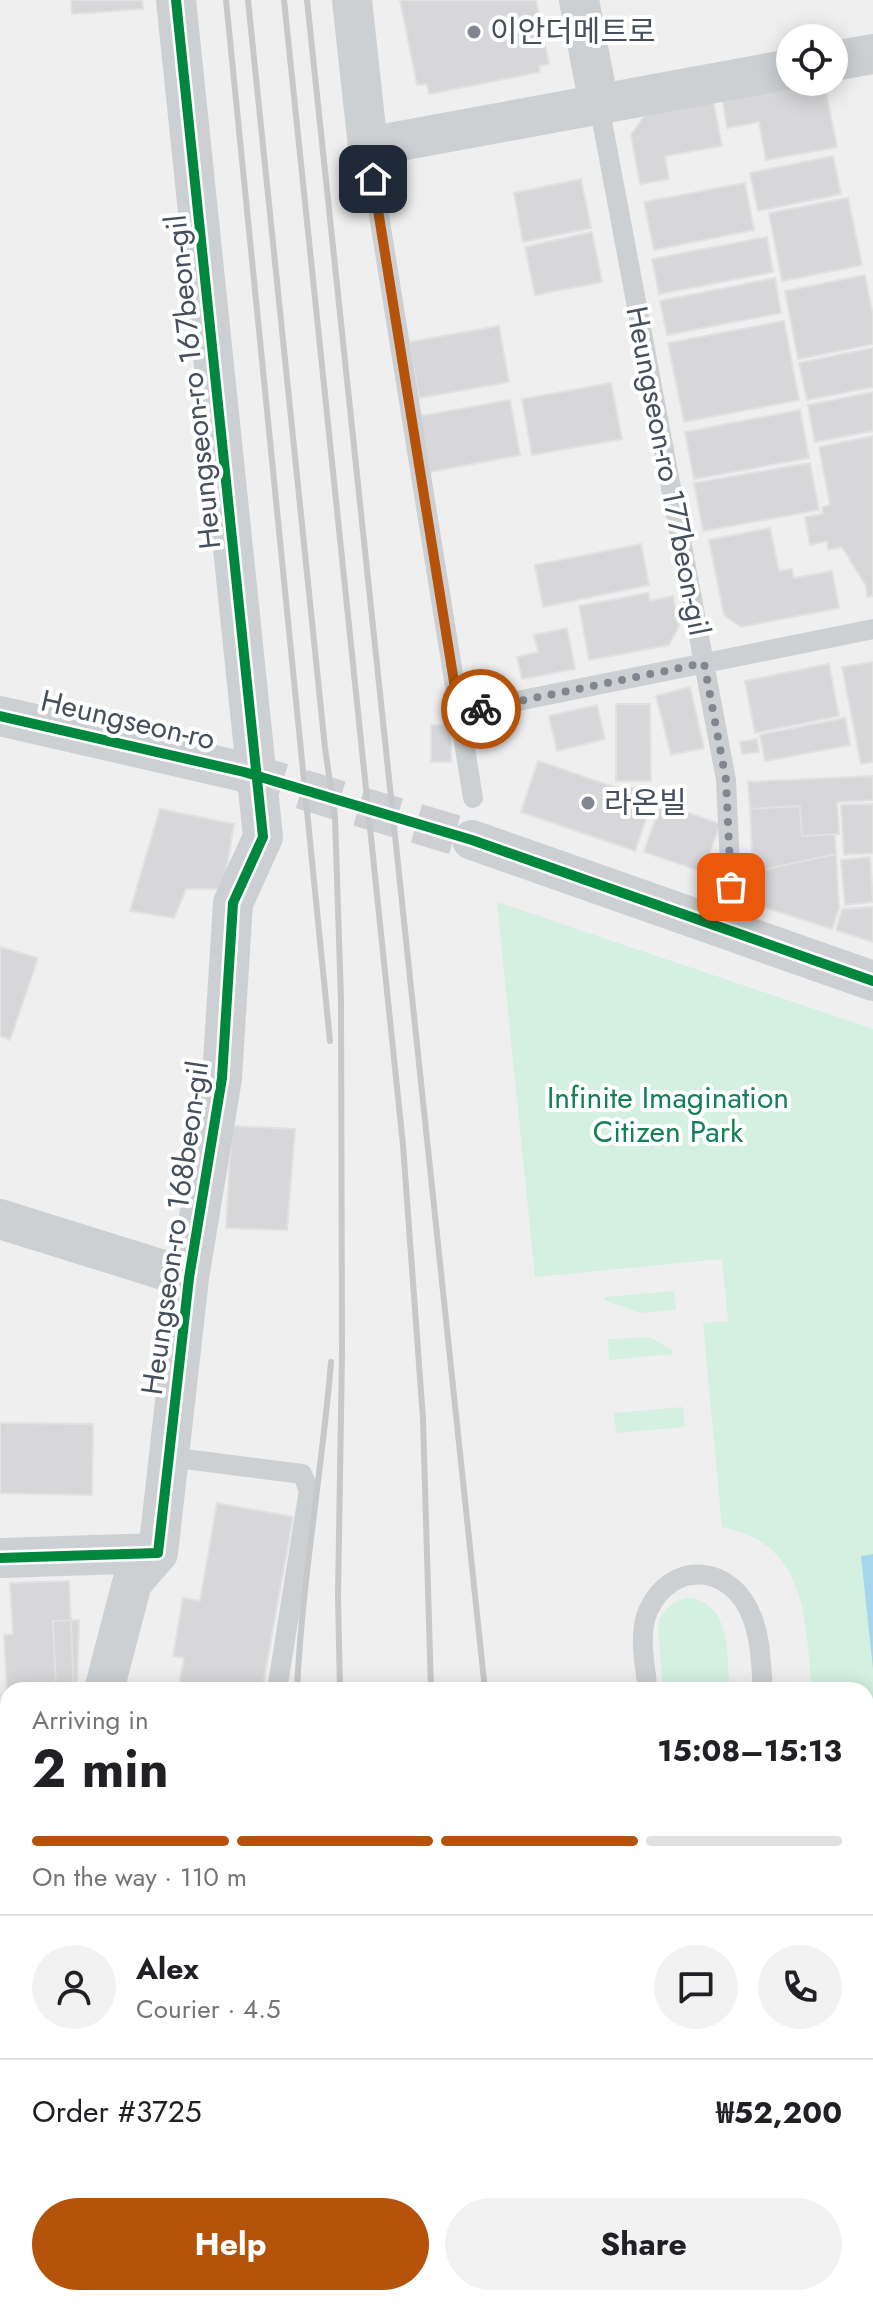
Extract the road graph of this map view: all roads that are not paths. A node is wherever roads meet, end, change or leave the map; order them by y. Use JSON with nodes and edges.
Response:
{"nodes":[{"id":1,"x":176,"y":0,"type":"edge"},
{"id":2,"x":352,"y":0,"type":"edge"},
{"id":3,"x":579,"y":0,"type":"edge"},
{"id":4,"x":873,"y":54,"type":"edge"},
{"id":5,"x":848,"y":58,"type":"edge"},
{"id":6,"x":776,"y":72,"type":"edge"},
{"id":7,"x":599,"y":105,"type":"junction"},
{"id":8,"x":368,"y":147,"type":"junction"},
{"id":9,"x":873,"y":629,"type":"edge"},
{"id":10,"x":704,"y":663,"type":"junction"},
{"id":11,"x":459,"y":713,"type":"junction"},
{"id":12,"x":0,"y":716,"type":"edge"},
{"id":13,"x":250,"y":765,"type":"junction"},
{"id":14,"x":473,"y":798,"type":"dead end"},
{"id":15,"x":472,"y":840,"type":"tunnel mouth"},
{"id":16,"x":731,"y":887,"type":"dead end"},
{"id":17,"x":873,"y":981,"type":"edge"},
{"id":18,"x":0,"y":1219,"type":"edge"},
{"id":19,"x":189,"y":1278,"type":"junction"},
{"id":20,"x":169,"y":1457,"type":"junction"},
{"id":21,"x":158,"y":1553,"type":"junction"},
{"id":22,"x":0,"y":1558,"type":"edge"},
{"id":23,"x":106,"y":1682,"type":"edge"},
{"id":24,"x":278,"y":1682,"type":"edge"},
{"id":25,"x":647,"y":1682,"type":"edge"},
{"id":26,"x":762,"y":1682,"type":"edge"}],
"edges":[{"from":1,"to":13,"type":"street","name":"Heungseon-ro 167beon-gil"},
{"from":2,"to":8,"type":"street"},
{"from":3,"to":7,"type":"street"},
{"from":4,"to":5,"type":"street"},
{"from":6,"to":7,"type":"street"},
{"from":7,"to":8,"type":"street"},
{"from":7,"to":10,"type":"lane","name":"Heungseon-ro 177beon-gil"},
{"from":8,"to":11,"type":"lane"},
{"from":9,"to":10,"type":"lane"},
{"from":10,"to":11,"type":"lane"},
{"from":10,"to":16,"type":"lane","name":"Heungseon-ro 177beon-gil"},
{"from":11,"to":14,"type":"lane"},
{"from":12,"to":13,"type":"street","name":"Heungseon-ro"},
{"from":13,"to":19,"type":"street","name":"Heungseon-ro 168beon-gil"},
{"from":15,"to":17,"type":"street"},
{"from":18,"to":19,"type":"street"},
{"from":19,"to":20,"type":"street","name":"Heungseon-ro 168beon-gil"},
{"from":20,"to":21,"type":"street","name":"Heungseon-ro 168beon-gil"},
{"from":20,"to":24,"type":"lane"},
{"from":21,"to":22,"type":"street"},
{"from":21,"to":23,"type":"street"},
{"from":25,"to":26,"type":"lane"}]}
